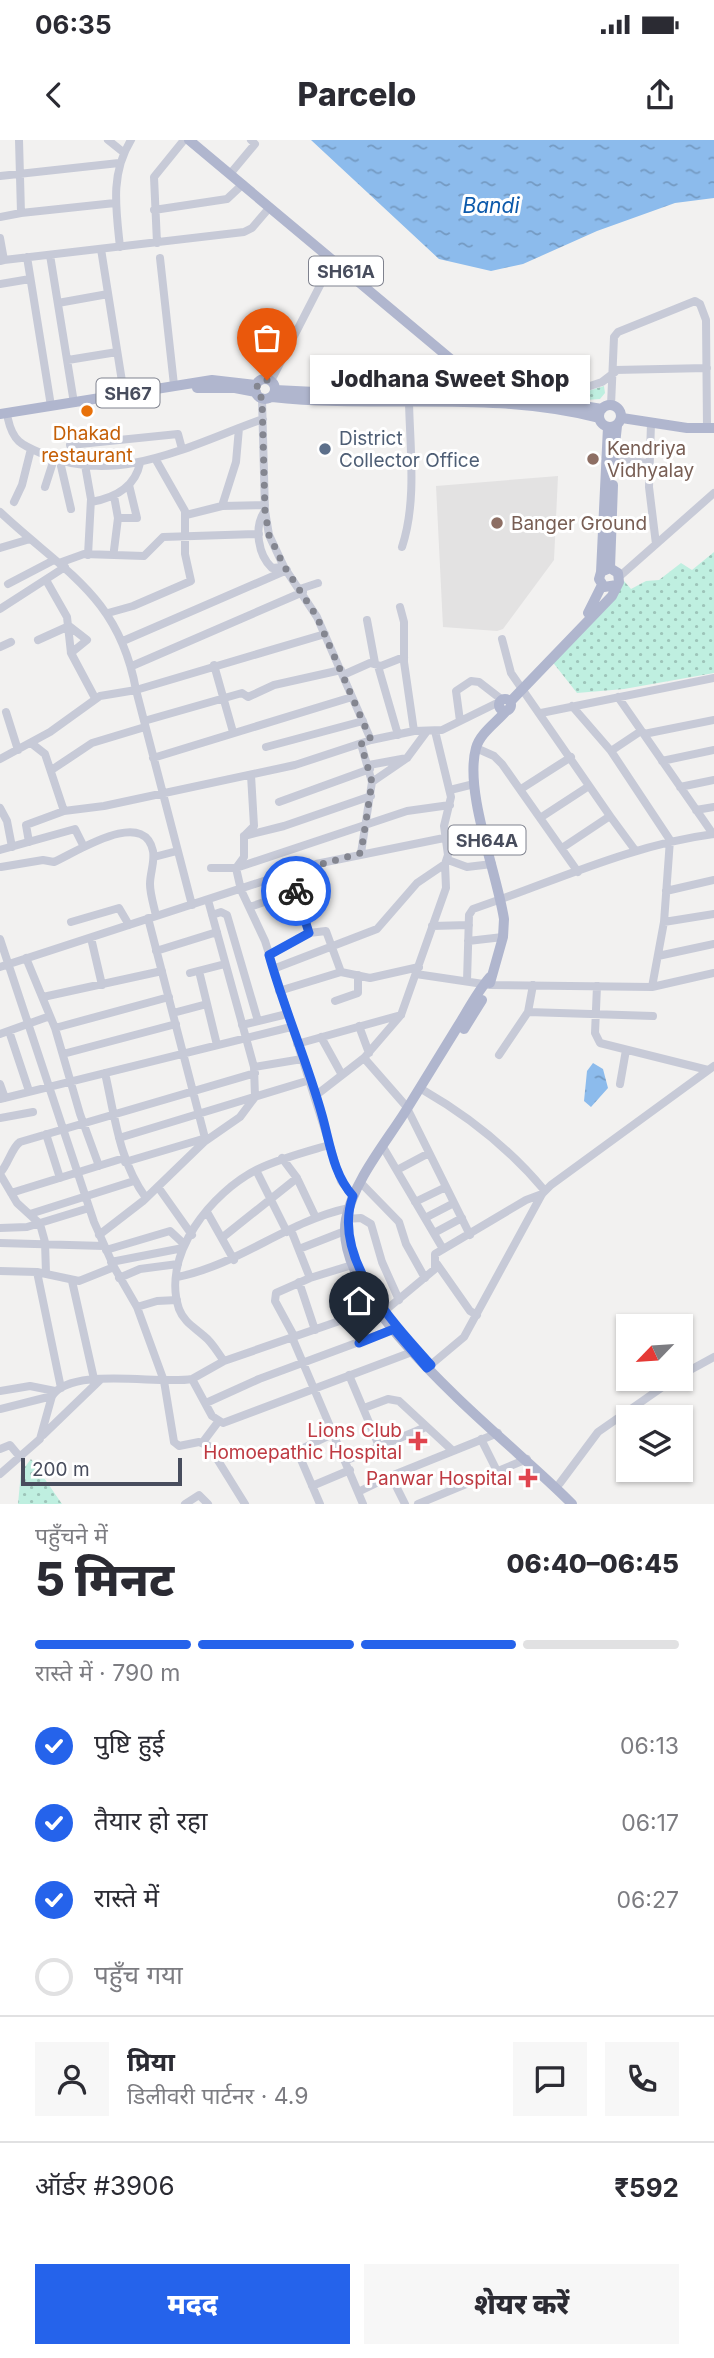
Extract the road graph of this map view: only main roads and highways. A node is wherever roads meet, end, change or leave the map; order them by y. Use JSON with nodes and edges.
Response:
{"nodes":[{"id":1,"x":187,"y":140,"type":"edge"},
{"id":2,"x":265,"y":391,"type":"junction"},
{"id":3,"x":494,"y":393,"type":"junction"},
{"id":4,"x":502,"y":402,"type":"junction"},
{"id":5,"x":604,"y":411,"type":"junction"},
{"id":6,"x":3,"y":418,"type":"edge"},
{"id":7,"x":616,"y":424,"type":"junction"},
{"id":8,"x":711,"y":428,"type":"edge"},
{"id":9,"x":606,"y":570,"type":"junction"},
{"id":10,"x":618,"y":580,"type":"junction"},
{"id":11,"x":602,"y":585,"type":"junction"},
{"id":12,"x":521,"y":686,"type":"junction"},
{"id":13,"x":348,"y":1215,"type":"junction"},
{"id":14,"x":381,"y":1311,"type":"junction"},
{"id":15,"x":429,"y":1366,"type":"junction"},
{"id":16,"x":572,"y":1504,"type":"edge"},
{"id":17,"x":579,"y":1504,"type":"edge"}],
"edges":[{"from":1,"to":3,"type":"main road","number":"SH61A"},
{"from":2,"to":3,"type":"main road","number":"SH67"},
{"from":2,"to":4,"type":"main road","number":"SH67"},
{"from":2,"to":6,"type":"main road","number":"SH67"},
{"from":2,"to":6,"type":"main road","number":"SH67"},
{"from":3,"to":4,"type":"main road","number":"SH61A"},
{"from":3,"to":5,"type":"main road","number":"SH67"},
{"from":4,"to":5,"type":"main road","number":"SH67"},
{"from":5,"to":7,"type":"main road"},
{"from":5,"to":7,"type":"main road"},
{"from":7,"to":8,"type":"main road"},
{"from":7,"to":9,"type":"main road"},
{"from":9,"to":10,"type":"main road"},
{"from":9,"to":11,"type":"main road"},
{"from":10,"to":11,"type":"main road"},
{"from":10,"to":12,"type":"main road"},
{"from":11,"to":12,"type":"main road"},
{"from":12,"to":13,"type":"main road","number":"SH64A"},
{"from":13,"to":14,"type":"main road","number":"SH64A"},
{"from":13,"to":14,"type":"main road","number":"SH64A"},
{"from":14,"to":15,"type":"main road","number":"SH64A"},
{"from":14,"to":15,"type":"main road","number":"SH64A"},
{"from":15,"to":16,"type":"main road","number":"SH64A"},
{"from":15,"to":17,"type":"main road","number":"SH64A"}]}
